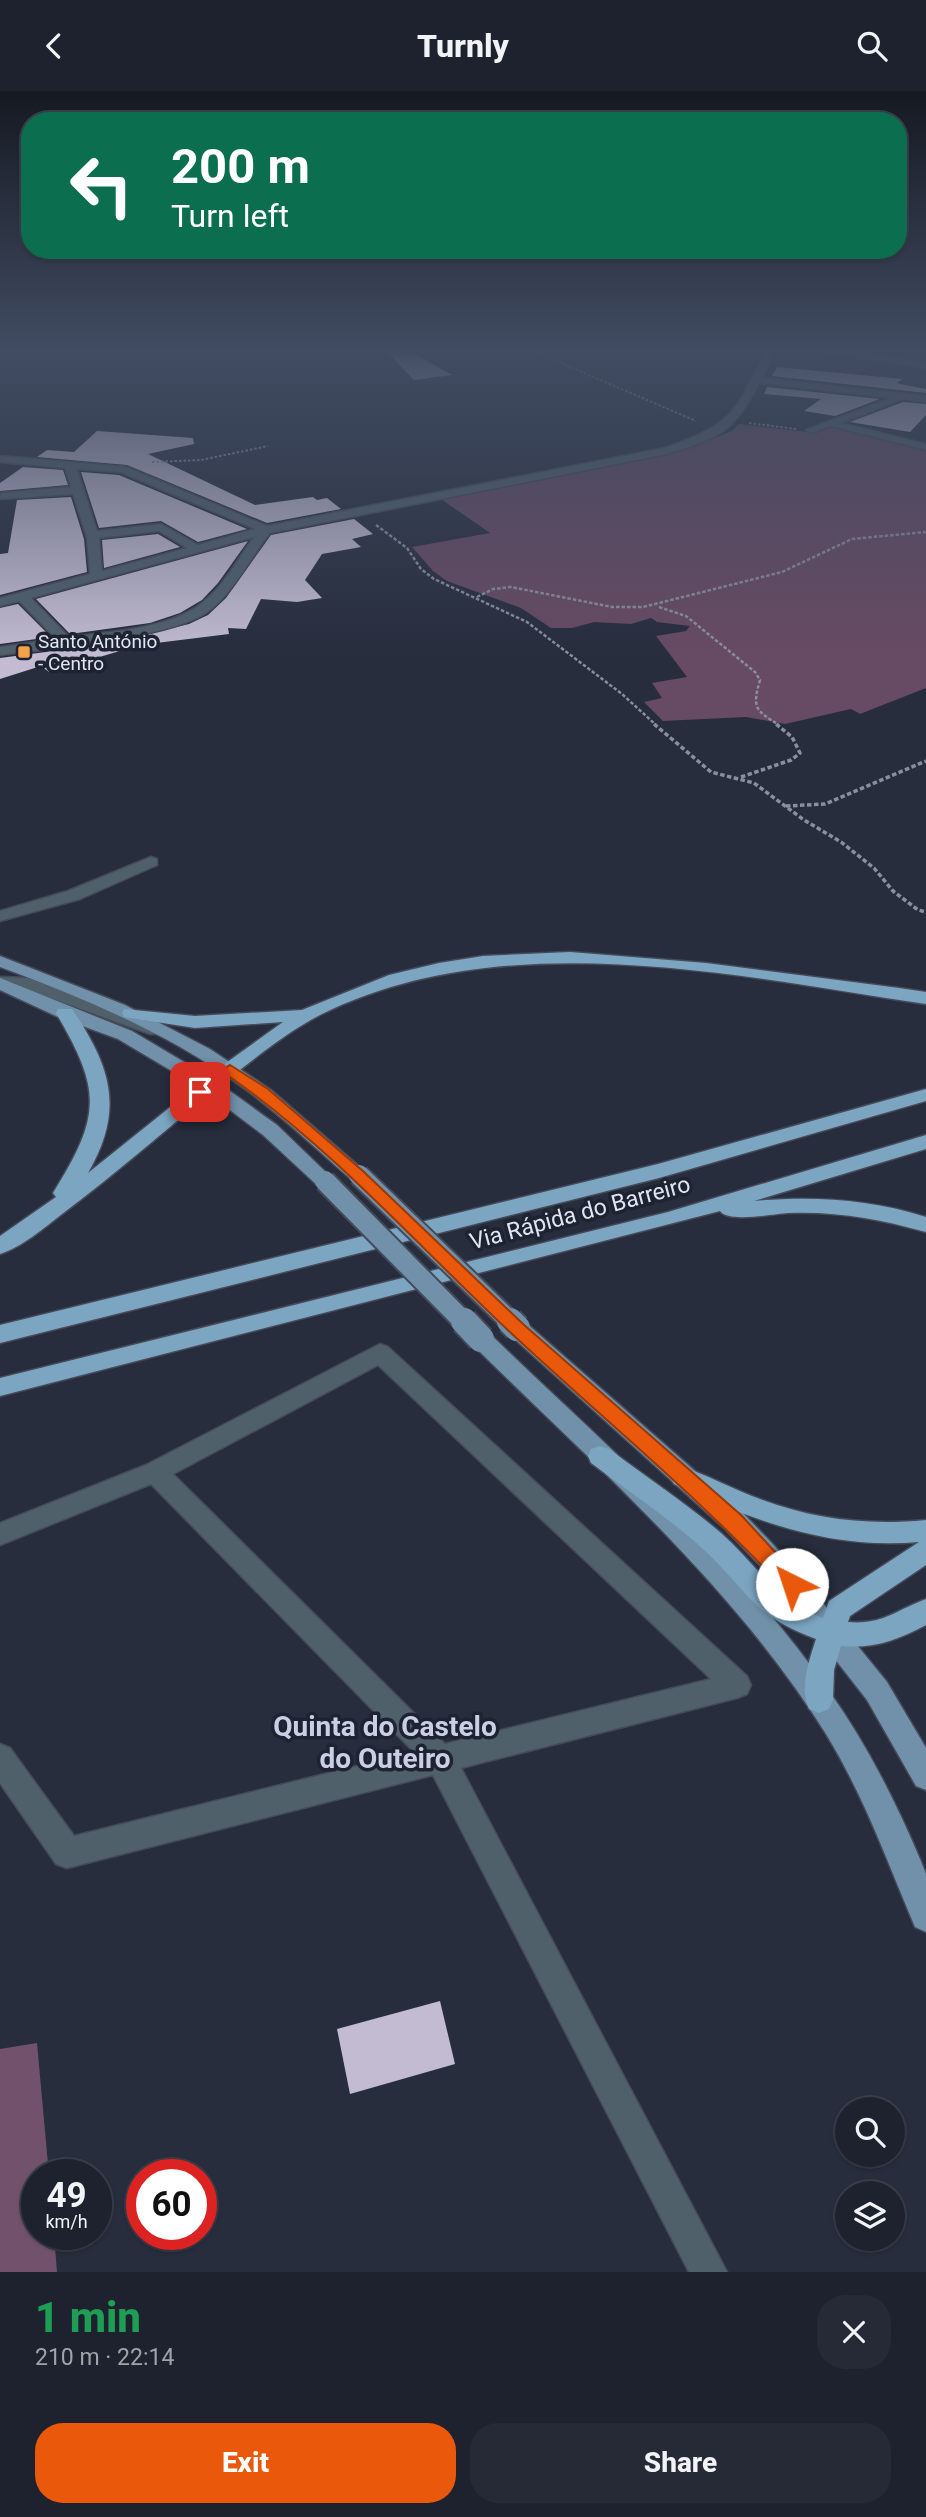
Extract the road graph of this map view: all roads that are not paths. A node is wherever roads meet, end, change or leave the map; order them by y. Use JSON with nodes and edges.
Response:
{"nodes":[{"id":1,"x":670,"y":450,"type":"edge"},
{"id":2,"x":0,"y":459,"type":"edge"},
{"id":3,"x":70,"y":465,"type":"junction"},
{"id":4,"x":78,"y":490,"type":"junction"},
{"id":5,"x":1,"y":496,"type":"edge"},
{"id":6,"x":266,"y":530,"type":"junction"},
{"id":7,"x":92,"y":535,"type":"junction"},
{"id":8,"x":197,"y":549,"type":"junction"},
{"id":9,"x":96,"y":575,"type":"junction"},
{"id":10,"x":22,"y":596,"type":"junction"},
{"id":11,"x":0,"y":602,"type":"edge"},
{"id":12,"x":65,"y":641,"type":"junction"},
{"id":13,"x":0,"y":650,"type":"edge"},
{"id":14,"x":151,"y":862,"type":"dead end"},
{"id":15,"x":0,"y":916,"type":"edge"},
{"id":16,"x":0,"y":961,"type":"edge"},
{"id":17,"x":0,"y":983,"type":"edge"},
{"id":18,"x":926,"y":998,"type":"edge"},
{"id":19,"x":65,"y":1013,"type":"junction"},
{"id":20,"x":131,"y":1013,"type":"junction"},
{"id":21,"x":306,"y":1014,"type":"junction"},
{"id":22,"x":165,"y":1033,"type":"junction"},
{"id":23,"x":230,"y":1070,"type":"junction"},
{"id":24,"x":209,"y":1085,"type":"junction"},
{"id":25,"x":926,"y":1095,"type":"edge"},
{"id":26,"x":926,"y":1142,"type":"edge"},
{"id":27,"x":44,"y":1219,"type":"junction"},
{"id":28,"x":670,"y":1219,"type":"junction"},
{"id":29,"x":926,"y":1225,"type":"edge"},
{"id":30,"x":0,"y":1246,"type":"edge"},
{"id":31,"x":0,"y":1334,"type":"edge"},
{"id":32,"x":0,"y":1387,"type":"edge"},
{"id":33,"x":600,"y":1457,"type":"junction"},
{"id":34,"x":155,"y":1472,"type":"junction"},
{"id":35,"x":683,"y":1477,"type":"junction"},
{"id":36,"x":926,"y":1531,"type":"edge"},
{"id":37,"x":0,"y":1534,"type":"edge"},
{"id":38,"x":926,"y":1551,"type":"edge"},
{"id":39,"x":926,"y":1611,"type":"edge"},
{"id":40,"x":832,"y":1633,"type":"junction"},
{"id":41,"x":819,"y":1700,"type":"junction"},
{"id":42,"x":0,"y":1758,"type":"edge"},
{"id":43,"x":441,"y":1760,"type":"junction"},
{"id":44,"x":926,"y":1776,"type":"edge"},
{"id":45,"x":926,"y":1916,"type":"edge"},
{"id":46,"x":709,"y":2272,"type":"edge"}],
"edges":[{"from":1,"to":6,"type":"street"},
{"from":2,"to":3,"type":"street"},
{"from":3,"to":4,"type":"street"},
{"from":3,"to":6,"type":"street"},
{"from":4,"to":5,"type":"street"},
{"from":4,"to":7,"type":"street"},
{"from":6,"to":8,"type":"street"},
{"from":6,"to":12,"type":"street"},
{"from":7,"to":8,"type":"street"},
{"from":7,"to":9,"type":"street"},
{"from":8,"to":9,"type":"street"},
{"from":9,"to":10,"type":"street"},
{"from":10,"to":11,"type":"street"},
{"from":10,"to":12,"type":"street"},
{"from":12,"to":13,"type":"street"},
{"from":14,"to":15,"type":"street"},
{"from":16,"to":20,"type":"main road"},
{"from":17,"to":19,"type":"main road"},
{"from":17,"to":22,"type":"street"},
{"from":18,"to":21,"type":"highway"},
{"from":19,"to":24,"type":"main road"},
{"from":19,"to":27,"type":"highway"},
{"from":20,"to":21,"type":"highway"},
{"from":20,"to":22,"type":"main road"},
{"from":21,"to":23,"type":"highway"},
{"from":22,"to":23,"type":"main road"},
{"from":23,"to":24,"type":"highway"},
{"from":23,"to":35,"type":"main road","bridge":true},
{"from":24,"to":27,"type":"highway"},
{"from":24,"to":33,"type":"main road","bridge":true},
{"from":25,"to":31,"type":"highway","name":"Via Rápida do Barreiro"},
{"from":26,"to":28,"type":"highway","name":"Via Rápida do Barreiro"},
{"from":27,"to":30,"type":"highway"},
{"from":28,"to":29,"type":"highway"},
{"from":28,"to":32,"type":"highway","name":"Via Rápida do Barreiro"},
{"from":33,"to":40,"type":"highway"},
{"from":33,"to":41,"type":"main road"},
{"from":34,"to":37,"type":"street"},
{"from":34,"to":43,"type":"street"},
{"from":34,"to":43,"type":"street"},
{"from":35,"to":36,"type":"highway"},
{"from":35,"to":40,"type":"main road"},
{"from":38,"to":40,"type":"highway"},
{"from":39,"to":40,"type":"highway"},
{"from":40,"to":41,"type":"highway"},
{"from":40,"to":44,"type":"main road"},
{"from":41,"to":45,"type":"main road"},
{"from":42,"to":43,"type":"street"},
{"from":43,"to":46,"type":"street"}]}
